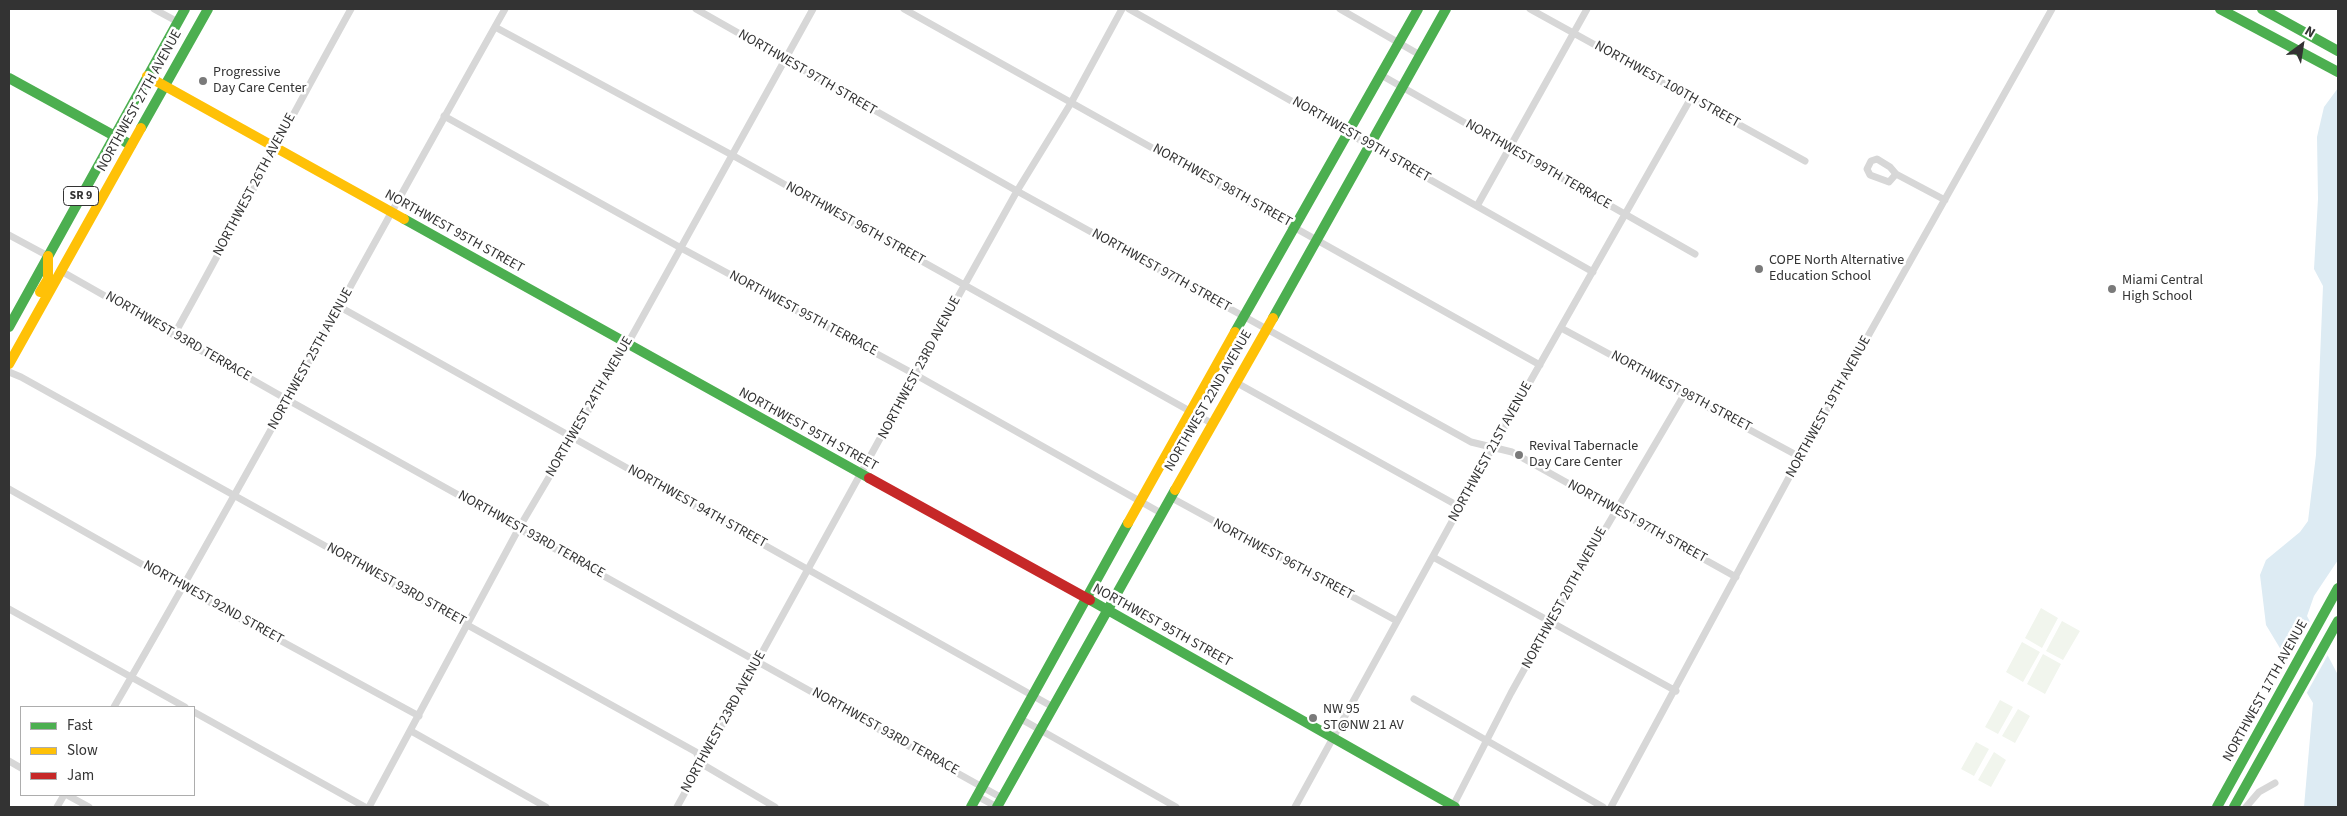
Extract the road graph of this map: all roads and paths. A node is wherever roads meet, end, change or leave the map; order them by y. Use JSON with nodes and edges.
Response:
{"nodes":[{"id":1,"x":154,"y":9,"type":"edge"},
{"id":2,"x":186,"y":9,"type":"edge"},
{"id":3,"x":208,"y":9,"type":"edge"},
{"id":4,"x":351,"y":9,"type":"edge"},
{"id":5,"x":505,"y":9,"type":"edge"},
{"id":6,"x":696,"y":9,"type":"edge"},
{"id":7,"x":813,"y":9,"type":"edge"},
{"id":8,"x":904,"y":9,"type":"edge"},
{"id":9,"x":1122,"y":9,"type":"edge"},
{"id":10,"x":1129,"y":9,"type":"edge"},
{"id":11,"x":1340,"y":9,"type":"edge"},
{"id":12,"x":1418,"y":9,"type":"edge"},
{"id":13,"x":1446,"y":9,"type":"edge"},
{"id":14,"x":1530,"y":9,"type":"edge"},
{"id":15,"x":1588,"y":9,"type":"edge"},
{"id":16,"x":2052,"y":9,"type":"edge"},
{"id":17,"x":2220,"y":9,"type":"edge"},
{"id":18,"x":2262,"y":9,"type":"edge"},
{"id":19,"x":178,"y":22,"type":"junction"},
{"id":20,"x":495,"y":27,"type":"junction"},
{"id":21,"x":1574,"y":33,"type":"junction"},
{"id":22,"x":1398,"y":42,"type":"junction"},
{"id":23,"x":2338,"y":51,"type":"edge"},
{"id":24,"x":1420,"y":55,"type":"junction"},
{"id":25,"x":784,"y":60,"type":"junction"},
{"id":26,"x":2338,"y":72,"type":"edge"},
{"id":27,"x":1381,"y":75,"type":"junction"},
{"id":28,"x":147,"y":76,"type":"junction"},
{"id":29,"x":9,"y":78,"type":"edge"},
{"id":30,"x":165,"y":86,"type":"junction"},
{"id":31,"x":1402,"y":87,"type":"junction"},
{"id":32,"x":1691,"y":98,"type":"junction"},
{"id":33,"x":1071,"y":103,"type":"junction"},
{"id":34,"x":444,"y":116,"type":"junction"},
{"id":35,"x":1348,"y":133,"type":"junction"},
{"id":36,"x":114,"y":136,"type":"junction"},
{"id":37,"x":131,"y":145,"type":"junction"},
{"id":38,"x":1370,"y":145,"type":"junction"},
{"id":39,"x":274,"y":147,"type":"junction"},
{"id":40,"x":1508,"y":150,"type":"junction"},
{"id":41,"x":732,"y":155,"type":"junction"},
{"id":42,"x":1805,"y":161,"type":"dead end"},
{"id":43,"x":1896,"y":174,"type":"dead end"},
{"id":44,"x":1017,"y":191,"type":"junction"},
{"id":45,"x":1945,"y":200,"type":"junction"},
{"id":46,"x":1477,"y":206,"type":"junction"},
{"id":47,"x":390,"y":212,"type":"junction"},
{"id":48,"x":1625,"y":215,"type":"junction"},
{"id":49,"x":1295,"y":227,"type":"junction"},
{"id":50,"x":9,"y":235,"type":"edge"},
{"id":51,"x":1317,"y":239,"type":"junction"},
{"id":52,"x":75,"y":244,"type":"junction"},
{"id":53,"x":681,"y":248,"type":"junction"},
{"id":54,"x":1695,"y":254,"type":"dead end"},
{"id":55,"x":48,"y":256,"type":"junction"},
{"id":56,"x":61,"y":271,"type":"junction"},
{"id":57,"x":1593,"y":272,"type":"junction"},
{"id":58,"x":964,"y":286,"type":"junction"},
{"id":59,"x":340,"y":307,"type":"junction"},
{"id":60,"x":1244,"y":317,"type":"junction"},
{"id":61,"x":9,"y":327,"type":"edge"},
{"id":62,"x":1561,"y":328,"type":"junction"},
{"id":63,"x":1266,"y":329,"type":"junction"},
{"id":64,"x":174,"y":335,"type":"junction"},
{"id":65,"x":23,"y":338,"type":"junction"},
{"id":66,"x":627,"y":345,"type":"junction"},
{"id":67,"x":9,"y":364,"type":"edge"},
{"id":68,"x":1540,"y":365,"type":"junction"},
{"id":69,"x":9,"y":372,"type":"edge"},
{"id":70,"x":916,"y":375,"type":"junction"},
{"id":71,"x":1237,"y":383,"type":"junction"},
{"id":72,"x":1684,"y":394,"type":"junction"},
{"id":73,"x":288,"y":400,"type":"junction"},
{"id":74,"x":1190,"y":411,"type":"junction"},
{"id":75,"x":1213,"y":424,"type":"junction"},
{"id":76,"x":572,"y":437,"type":"junction"},
{"id":77,"x":1493,"y":447,"type":"junction"},
{"id":78,"x":1800,"y":457,"type":"junction"},
{"id":79,"x":862,"y":476,"type":"junction"},
{"id":80,"x":9,"y":489,"type":"edge"},
{"id":81,"x":234,"y":496,"type":"junction"},
{"id":82,"x":1170,"y":497,"type":"junction"},
{"id":83,"x":1139,"y":502,"type":"junction"},
{"id":84,"x":1460,"y":507,"type":"junction"},
{"id":85,"x":1614,"y":511,"type":"junction"},
{"id":86,"x":1161,"y":513,"type":"junction"},
{"id":87,"x":519,"y":528,"type":"junction"},
{"id":88,"x":1433,"y":557,"type":"junction"},
{"id":89,"x":809,"y":569,"type":"junction"},
{"id":90,"x":1736,"y":577,"type":"junction"},
{"id":91,"x":182,"y":587,"type":"junction"},
{"id":92,"x":2338,"y":588,"type":"edge"},
{"id":93,"x":1086,"y":599,"type":"junction"},
{"id":94,"x":9,"y":609,"type":"edge"},
{"id":95,"x":1107,"y":610,"type":"junction"},
{"id":96,"x":1397,"y":621,"type":"junction"},
{"id":97,"x":2338,"y":621,"type":"edge"},
{"id":98,"x":1550,"y":623,"type":"junction"},
{"id":99,"x":468,"y":624,"type":"junction"},
{"id":100,"x":758,"y":660,"type":"junction"},
{"id":101,"x":131,"y":678,"type":"junction"},
{"id":102,"x":1676,"y":691,"type":"junction"},
{"id":103,"x":1034,"y":696,"type":"junction"},
{"id":104,"x":1414,"y":699,"type":"dead end"},
{"id":105,"x":115,"y":706,"type":"edge"},
{"id":106,"x":183,"y":706,"type":"edge"},
{"id":107,"x":1053,"y":707,"type":"junction"},
{"id":108,"x":195,"y":713,"type":"edge"},
{"id":109,"x":419,"y":716,"type":"junction"},
{"id":110,"x":1021,"y":719,"type":"junction"},
{"id":111,"x":411,"y":730,"type":"junction"},
{"id":112,"x":1040,"y":730,"type":"junction"},
{"id":113,"x":1334,"y":740,"type":"junction"},
{"id":114,"x":1488,"y":741,"type":"junction"},
{"id":115,"x":9,"y":761,"type":"edge"},
{"id":116,"x":702,"y":764,"type":"junction"},
{"id":117,"x":20,"y":767,"type":"edge"},
{"id":118,"x":2275,"y":783,"type":"dead end"},
{"id":119,"x":983,"y":786,"type":"junction"},
{"id":120,"x":64,"y":796,"type":"edge"},
{"id":121,"x":67,"y":796,"type":"edge"},
{"id":122,"x":977,"y":796,"type":"junction"},
{"id":123,"x":998,"y":805,"type":"edge"},
{"id":124,"x":57,"y":807,"type":"edge"},
{"id":125,"x":89,"y":807,"type":"edge"},
{"id":126,"x":365,"y":807,"type":"edge"},
{"id":127,"x":369,"y":807,"type":"edge"},
{"id":128,"x":546,"y":807,"type":"edge"},
{"id":129,"x":677,"y":807,"type":"edge"},
{"id":130,"x":775,"y":807,"type":"edge"},
{"id":131,"x":970,"y":807,"type":"edge"},
{"id":132,"x":1176,"y":807,"type":"edge"},
{"id":133,"x":1295,"y":807,"type":"edge"},
{"id":134,"x":1454,"y":807,"type":"edge"},
{"id":135,"x":1603,"y":807,"type":"edge"},
{"id":136,"x":1611,"y":807,"type":"edge"},
{"id":137,"x":2217,"y":807,"type":"edge"},
{"id":138,"x":2234,"y":807,"type":"edge"},
{"id":139,"x":2246,"y":807,"type":"edge"}],
"edges":[{"from":1,"to":19,"type":"street"},
{"from":2,"to":19,"type":"main road","name":"NORTHWEST 27TH AVENUE","number":"SR 9"},
{"from":3,"to":30,"type":"main road","name":"NORTHWEST 27TH AVENUE","number":"SR 9"},
{"from":4,"to":39,"type":"street","name":"NORTHWEST 26TH AVENUE"},
{"from":5,"to":20,"type":"street","name":"NORTHWEST 25TH AVENUE"},
{"from":6,"to":25,"type":"street","name":"NORTHWEST 97TH STREET"},
{"from":7,"to":25,"type":"street","name":"NORTHWEST 24TH AVENUE"},
{"from":8,"to":33,"type":"street","name":"NORTHWEST 98TH STREET"},
{"from":9,"to":33,"type":"street","name":"NORTHWEST 23RD AVENUE"},
{"from":10,"to":35,"type":"street","name":"NORTHWEST 99TH STREET"},
{"from":11,"to":22,"type":"street"},
{"from":12,"to":22,"type":"main road","name":"NORTHWEST 22ND AVENUE"},
{"from":13,"to":24,"type":"main road","name":"NORTHWEST 22ND AVENUE"},
{"from":14,"to":21,"type":"street","name":"NORTHWEST 100TH STREET"},
{"from":15,"to":21,"type":"street"},
{"from":16,"to":45,"type":"street","name":"NORTHWEST 19TH AVENUE"},
{"from":17,"to":26,"type":"main road"},
{"from":18,"to":23,"type":"main road"},
{"from":19,"to":28,"type":"main road","name":"NORTHWEST 27TH AVENUE","number":"SR 9"},
{"from":20,"to":34,"type":"street","name":"NORTHWEST 25TH AVENUE"},
{"from":20,"to":41,"type":"street","name":"NORTHWEST 96TH STREET"},
{"from":21,"to":32,"type":"street","name":"NORTHWEST 100TH STREET"},
{"from":21,"to":40,"type":"street"},
{"from":22,"to":24,"type":"street"},
{"from":22,"to":27,"type":"main road","name":"NORTHWEST 22ND AVENUE"},
{"from":24,"to":31,"type":"main road","name":"NORTHWEST 22ND AVENUE"},
{"from":25,"to":41,"type":"street","name":"NORTHWEST 24TH AVENUE"},
{"from":25,"to":44,"type":"street","name":"NORTHWEST 97TH STREET"},
{"from":27,"to":31,"type":"street","name":"NORTHWEST 99TH TERRACE"},
{"from":27,"to":35,"type":"main road","name":"NORTHWEST 22ND AVENUE"},
{"from":28,"to":30,"type":"main road","name":"NORTHWEST 95TH STREET"},
{"from":28,"to":36,"type":"main road","name":"NORTHWEST 27TH AVENUE","number":"SR 9"},
{"from":29,"to":36,"type":"main road"},
{"from":30,"to":37,"type":"main road","name":"NORTHWEST 27TH AVENUE","number":"SR 9"},
{"from":30,"to":39,"type":"main road","name":"NORTHWEST 95TH STREET"},
{"from":31,"to":38,"type":"main road","name":"NORTHWEST 22ND AVENUE"},
{"from":31,"to":40,"type":"street","name":"NORTHWEST 99TH TERRACE"},
{"from":32,"to":42,"type":"street","name":"NORTHWEST 100TH STREET"},
{"from":32,"to":48,"type":"street","name":"NORTHWEST 21ST AVENUE"},
{"from":33,"to":44,"type":"street","name":"NORTHWEST 23RD AVENUE"},
{"from":33,"to":49,"type":"street","name":"NORTHWEST 98TH STREET"},
{"from":34,"to":47,"type":"street","name":"NORTHWEST 25TH AVENUE"},
{"from":34,"to":53,"type":"street","name":"NORTHWEST 95TH TERRACE"},
{"from":35,"to":38,"type":"street","name":"NORTHWEST 99TH STREET"},
{"from":35,"to":49,"type":"main road","name":"NORTHWEST 22ND AVENUE"},
{"from":36,"to":37,"type":"main road"},
{"from":36,"to":55,"type":"main road","name":"NORTHWEST 27TH AVENUE","number":"SR 9"},
{"from":37,"to":52,"type":"main road","name":"NORTHWEST 27TH AVENUE","number":"SR 9"},
{"from":38,"to":46,"type":"street","name":"NORTHWEST 99TH STREET"},
{"from":38,"to":51,"type":"main road","name":"NORTHWEST 22ND AVENUE"},
{"from":39,"to":47,"type":"main road","name":"NORTHWEST 95TH STREET"},
{"from":39,"to":64,"type":"street","name":"NORTHWEST 26TH AVENUE"},
{"from":40,"to":46,"type":"street"},
{"from":40,"to":48,"type":"street","name":"NORTHWEST 99TH TERRACE"},
{"from":41,"to":53,"type":"street","name":"NORTHWEST 24TH AVENUE"},
{"from":41,"to":58,"type":"street","name":"NORTHWEST 96TH STREET"},
{"from":43,"to":45,"type":"street"},
{"from":44,"to":58,"type":"street","name":"NORTHWEST 23RD AVENUE"},
{"from":44,"to":60,"type":"street","name":"NORTHWEST 97TH STREET"},
{"from":45,"to":78,"type":"street","name":"NORTHWEST 19TH AVENUE"},
{"from":46,"to":57,"type":"street","name":"NORTHWEST 99TH STREET"},
{"from":47,"to":59,"type":"street","name":"NORTHWEST 25TH AVENUE"},
{"from":47,"to":66,"type":"main road","name":"NORTHWEST 95TH STREET"},
{"from":48,"to":54,"type":"street","name":"NORTHWEST 99TH TERRACE"},
{"from":48,"to":57,"type":"street","name":"NORTHWEST 21ST AVENUE"},
{"from":49,"to":51,"type":"street","name":"NORTHWEST 98TH STREET"},
{"from":49,"to":60,"type":"main road","name":"NORTHWEST 22ND AVENUE"},
{"from":50,"to":55,"type":"street"},
{"from":51,"to":63,"type":"main road","name":"NORTHWEST 22ND AVENUE"},
{"from":51,"to":68,"type":"street","name":"NORTHWEST 98TH STREET"},
{"from":52,"to":55,"type":"main road"},
{"from":52,"to":56,"type":"main road","name":"NORTHWEST 27TH AVENUE","number":"SR 9"},
{"from":53,"to":66,"type":"street","name":"NORTHWEST 24TH AVENUE"},
{"from":53,"to":70,"type":"street","name":"NORTHWEST 95TH TERRACE"},
{"from":55,"to":61,"type":"main road","name":"NORTHWEST 27TH AVENUE","number":"SR 9"},
{"from":55,"to":65,"type":"main road"},
{"from":56,"to":64,"type":"street","name":"NORTHWEST 93RD TERRACE"},
{"from":56,"to":65,"type":"main road","name":"NORTHWEST 27TH AVENUE","number":"SR 9"},
{"from":57,"to":62,"type":"street","name":"NORTHWEST 21ST AVENUE"},
{"from":58,"to":70,"type":"street","name":"NORTHWEST 23RD AVENUE"},
{"from":58,"to":74,"type":"street","name":"NORTHWEST 96TH STREET"},
{"from":59,"to":73,"type":"street","name":"NORTHWEST 25TH AVENUE"},
{"from":59,"to":76,"type":"street","name":"NORTHWEST 94TH STREET"},
{"from":60,"to":63,"type":"street","name":"NORTHWEST 97TH STREET"},
{"from":60,"to":74,"type":"main road","name":"NORTHWEST 22ND AVENUE"},
{"from":62,"to":68,"type":"street","name":"NORTHWEST 21ST AVENUE"},
{"from":62,"to":72,"type":"street","name":"NORTHWEST 98TH STREET"},
{"from":63,"to":71,"type":"main road","name":"NORTHWEST 22ND AVENUE"},
{"from":63,"to":77,"type":"street","name":"NORTHWEST 97TH STREET"},
{"from":64,"to":73,"type":"street","name":"NORTHWEST 93RD TERRACE"},
{"from":65,"to":67,"type":"main road","name":"NORTHWEST 27TH AVENUE","number":"SR 9"},
{"from":66,"to":76,"type":"street","name":"NORTHWEST 24TH AVENUE"},
{"from":66,"to":79,"type":"main road","name":"NORTHWEST 95TH STREET"},
{"from":68,"to":77,"type":"street","name":"NORTHWEST 21ST AVENUE"},
{"from":69,"to":81,"type":"street","name":"NORTHWEST 93RD STREET"},
{"from":70,"to":79,"type":"street","name":"NORTHWEST 23RD AVENUE"},
{"from":70,"to":83,"type":"street","name":"NORTHWEST 95TH TERRACE"},
{"from":71,"to":75,"type":"main road","name":"NORTHWEST 22ND AVENUE"},
{"from":71,"to":84,"type":"street"},
{"from":72,"to":78,"type":"street","name":"NORTHWEST 98TH STREET"},
{"from":72,"to":85,"type":"street","name":"NORTHWEST 20TH AVENUE"},
{"from":73,"to":81,"type":"street","name":"NORTHWEST 25TH AVENUE"},
{"from":73,"to":87,"type":"street","name":"NORTHWEST 93RD TERRACE"},
{"from":74,"to":75,"type":"street","name":"NORTHWEST 96TH STREET"},
{"from":74,"to":83,"type":"main road","name":"NORTHWEST 22ND AVENUE"},
{"from":75,"to":82,"type":"main road","name":"NORTHWEST 22ND AVENUE"},
{"from":76,"to":87,"type":"street","name":"NORTHWEST 24TH AVENUE"},
{"from":76,"to":89,"type":"street","name":"NORTHWEST 94TH STREET"},
{"from":77,"to":84,"type":"street","name":"NORTHWEST 21ST AVENUE"},
{"from":77,"to":85,"type":"street","name":"NORTHWEST 97TH STREET"},
{"from":78,"to":90,"type":"street","name":"NORTHWEST 19TH AVENUE"},
{"from":79,"to":89,"type":"street","name":"NORTHWEST 23RD AVENUE"},
{"from":79,"to":93,"type":"main road","name":"NORTHWEST 95TH STREET"},
{"from":80,"to":91,"type":"street","name":"NORTHWEST 92ND STREET"},
{"from":81,"to":91,"type":"street","name":"NORTHWEST 25TH AVENUE"},
{"from":81,"to":99,"type":"street","name":"NORTHWEST 93RD STREET"},
{"from":82,"to":86,"type":"main road","name":"NORTHWEST 22ND AVENUE"},
{"from":82,"to":96,"type":"street","name":"NORTHWEST 96TH STREET"},
{"from":83,"to":86,"type":"street","name":"NORTHWEST 95TH TERRACE"},
{"from":83,"to":93,"type":"main road","name":"NORTHWEST 22ND AVENUE"},
{"from":84,"to":88,"type":"street","name":"NORTHWEST 21ST AVENUE"},
{"from":85,"to":90,"type":"street","name":"NORTHWEST 97TH STREET"},
{"from":85,"to":98,"type":"street","name":"NORTHWEST 20TH AVENUE"},
{"from":86,"to":95,"type":"main road","name":"NORTHWEST 22ND AVENUE"},
{"from":87,"to":99,"type":"street","name":"NORTHWEST 24TH AVENUE"},
{"from":87,"to":100,"type":"street","name":"NORTHWEST 93RD TERRACE"},
{"from":88,"to":96,"type":"street","name":"NORTHWEST 21ST AVENUE"},
{"from":88,"to":98,"type":"street"},
{"from":89,"to":100,"type":"street","name":"NORTHWEST 23RD AVENUE"},
{"from":89,"to":103,"type":"street","name":"NORTHWEST 94TH STREET"},
{"from":90,"to":102,"type":"street","name":"NORTHWEST 19TH AVENUE"},
{"from":91,"to":101,"type":"street","name":"NORTHWEST 25TH AVENUE"},
{"from":91,"to":109,"type":"street","name":"NORTHWEST 92ND STREET"},
{"from":92,"to":137,"type":"main road","name":"NORTHWEST 17TH AVENUE"},
{"from":93,"to":95,"type":"main road","name":"NORTHWEST 95TH STREET"},
{"from":93,"to":103,"type":"main road","name":"NORTHWEST 22ND AVENUE"},
{"from":94,"to":101,"type":"street"},
{"from":95,"to":107,"type":"main road","name":"NORTHWEST 22ND AVENUE"},
{"from":95,"to":113,"type":"main road","name":"NORTHWEST 95TH STREET"},
{"from":96,"to":113,"type":"street","name":"NORTHWEST 21ST AVENUE"},
{"from":97,"to":138,"type":"main road","name":"NORTHWEST 17TH AVENUE"},
{"from":98,"to":102,"type":"street"},
{"from":98,"to":114,"type":"street","name":"NORTHWEST 20TH AVENUE"},
{"from":99,"to":109,"type":"street","name":"NORTHWEST 24TH AVENUE"},
{"from":99,"to":116,"type":"street","name":"NORTHWEST 93RD STREET"},
{"from":100,"to":116,"type":"street","name":"NORTHWEST 23RD AVENUE"},
{"from":100,"to":119,"type":"street","name":"NORTHWEST 93RD TERRACE"},
{"from":101,"to":105,"type":"street","name":"NORTHWEST 25TH AVENUE"},
{"from":101,"to":106,"type":"street"},
{"from":102,"to":136,"type":"street","name":"NORTHWEST 19TH AVENUE"},
{"from":103,"to":107,"type":"street","name":"NORTHWEST 94TH STREET"},
{"from":103,"to":110,"type":"main road","name":"NORTHWEST 22ND AVENUE"},
{"from":104,"to":114,"type":"street"},
{"from":107,"to":112,"type":"main road","name":"NORTHWEST 22ND AVENUE"},
{"from":108,"to":126,"type":"street"},
{"from":109,"to":111,"type":"street","name":"NORTHWEST 24TH AVENUE"},
{"from":110,"to":112,"type":"street"},
{"from":110,"to":119,"type":"main road","name":"NORTHWEST 22ND AVENUE"},
{"from":111,"to":127,"type":"street","name":"NORTHWEST 24TH AVENUE"},
{"from":111,"to":128,"type":"street"},
{"from":112,"to":123,"type":"main road","name":"NORTHWEST 22ND AVENUE"},
{"from":112,"to":132,"type":"street"},
{"from":113,"to":133,"type":"street","name":"NORTHWEST 21ST AVENUE"},
{"from":113,"to":134,"type":"main road","name":"NORTHWEST 95TH STREET"},
{"from":114,"to":134,"type":"street","name":"NORTHWEST 20TH AVENUE"},
{"from":114,"to":135,"type":"street"},
{"from":115,"to":117,"type":"street"},
{"from":116,"to":129,"type":"street","name":"NORTHWEST 23RD AVENUE"},
{"from":116,"to":130,"type":"street","name":"NORTHWEST 93RD STREET"},
{"from":118,"to":139,"type":"street"},
{"from":119,"to":122,"type":"main road","name":"NORTHWEST 22ND AVENUE"},
{"from":119,"to":123,"type":"street","name":"NORTHWEST 93RD TERRACE"},
{"from":120,"to":124,"type":"street"},
{"from":121,"to":125,"type":"street"},
{"from":122,"to":123,"type":"street"},
{"from":122,"to":131,"type":"main road","name":"NORTHWEST 22ND AVENUE"}]}
